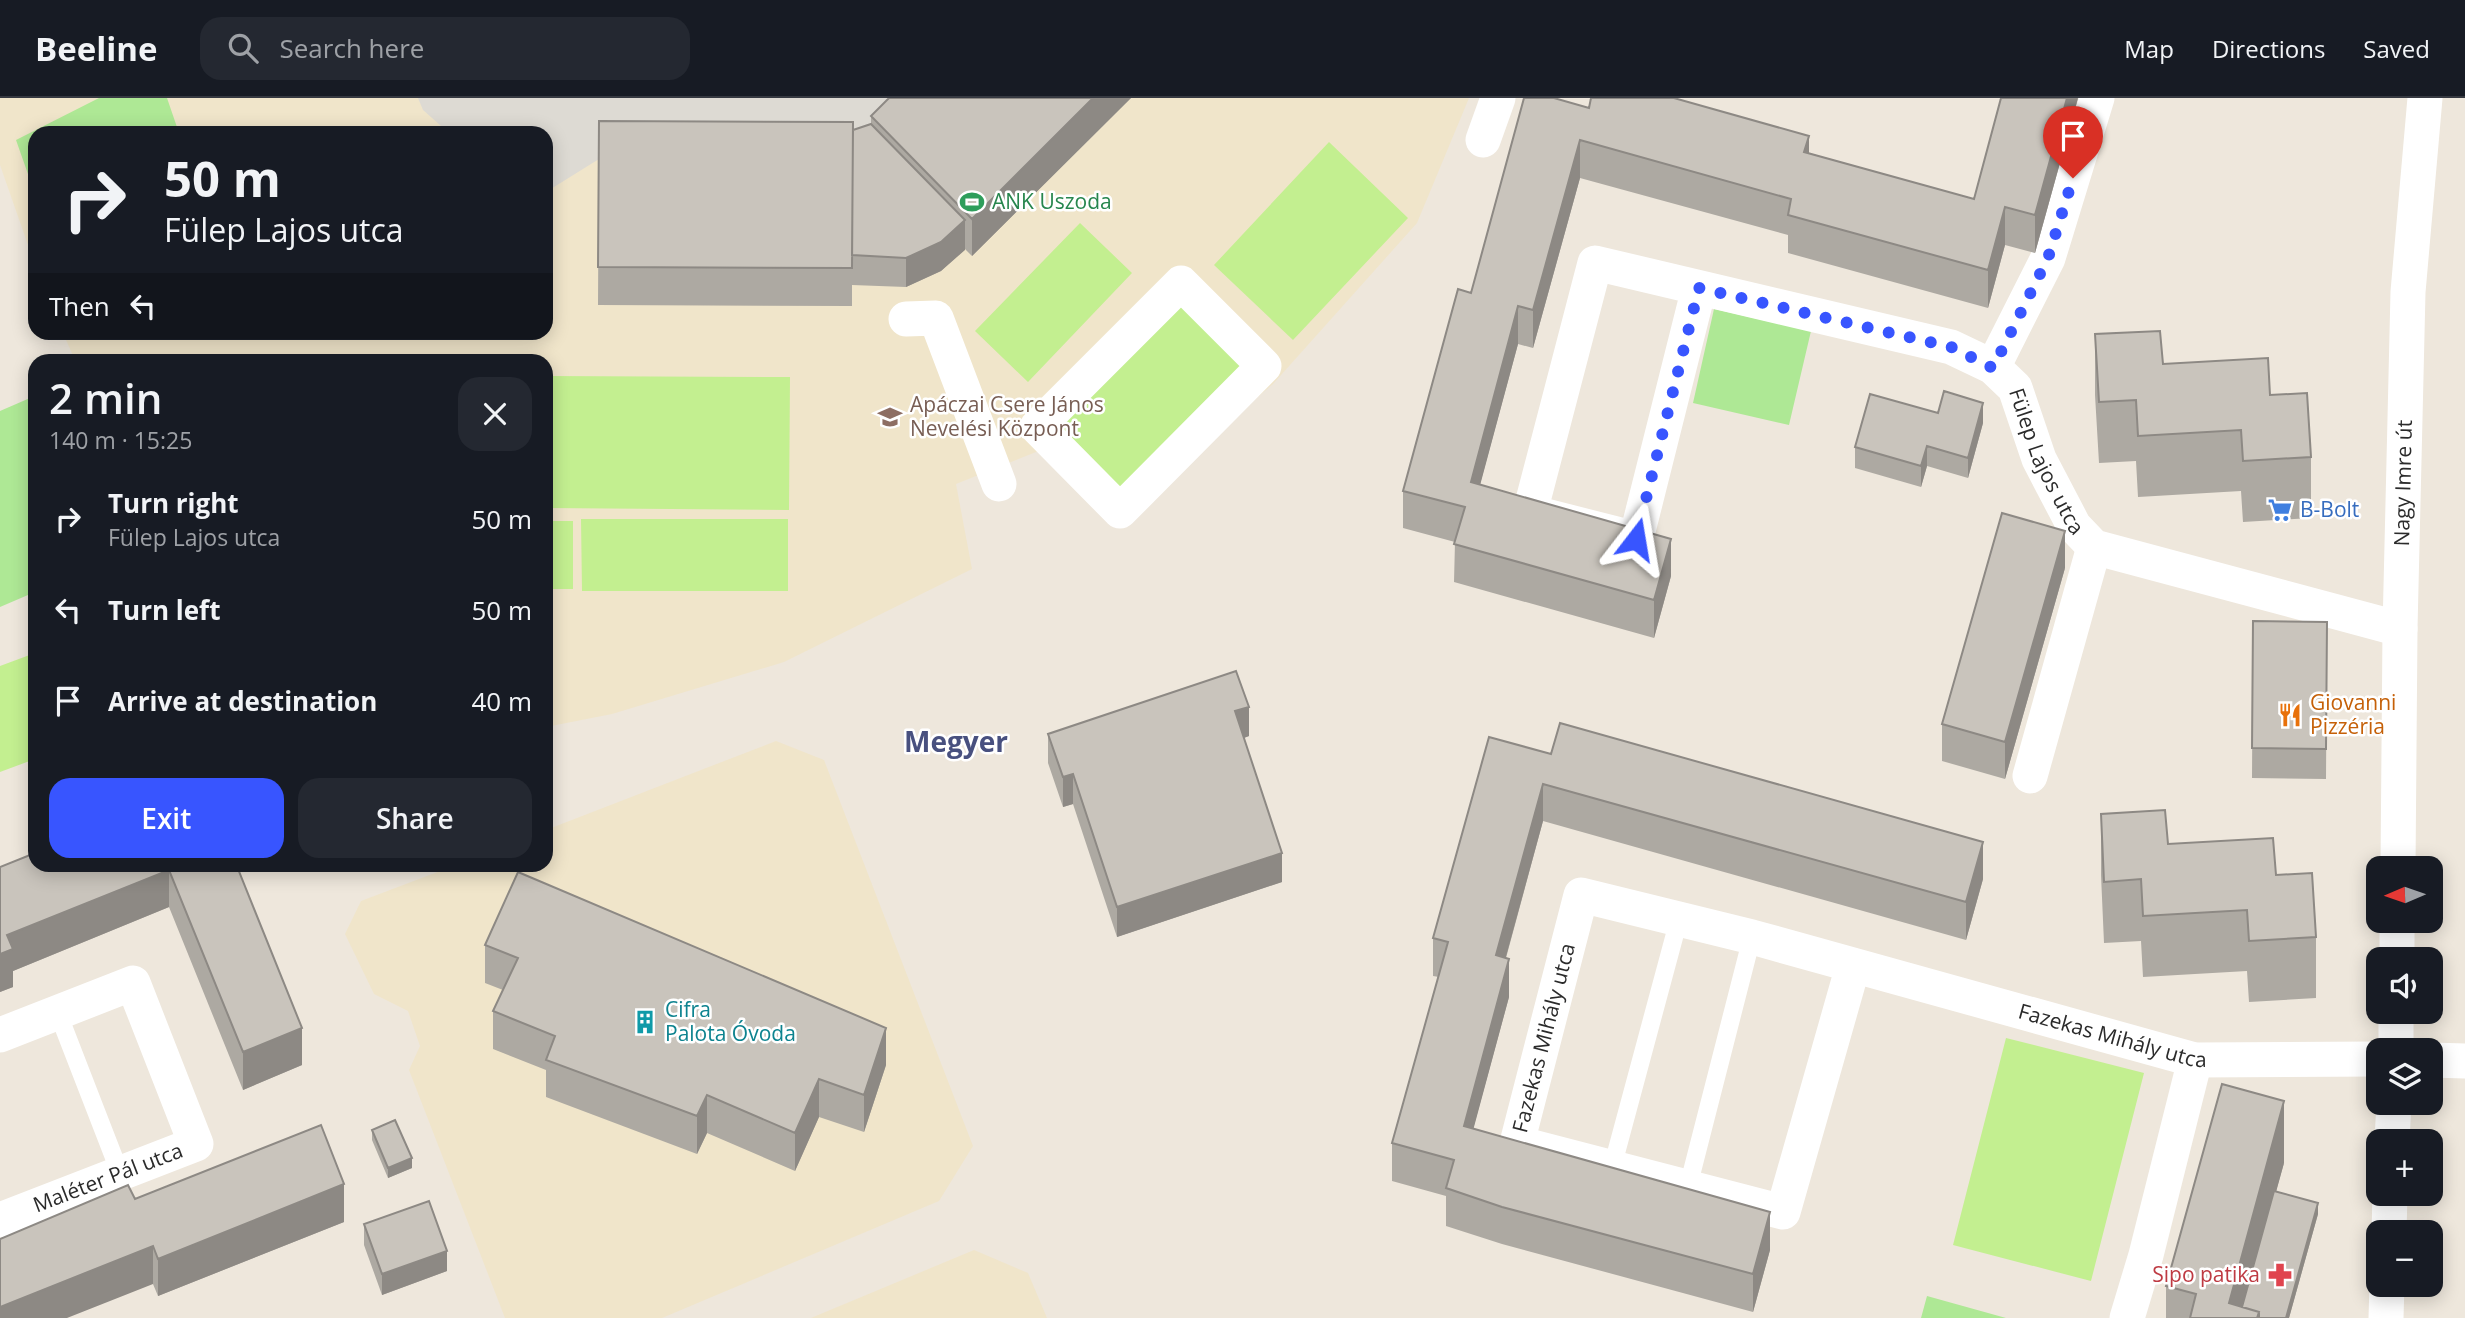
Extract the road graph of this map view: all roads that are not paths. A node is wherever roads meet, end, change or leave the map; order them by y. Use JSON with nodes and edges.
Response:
{"nodes":[{"id":1,"x":1498,"y":98,"type":"edge"},
{"id":2,"x":2097,"y":98,"type":"edge"},
{"id":3,"x":2425,"y":98,"type":"edge"},
{"id":4,"x":1483,"y":140,"type":"dead end"},
{"id":5,"x":1699,"y":288,"type":"junction"},
{"id":6,"x":906,"y":319,"type":"dead end"},
{"id":7,"x":1264,"y":366,"type":"joint"},
{"id":8,"x":1993,"y":368,"type":"junction"},
{"id":9,"x":999,"y":484,"type":"dead end"},
{"id":10,"x":2094,"y":547,"type":"junction"},
{"id":11,"x":2400,"y":629,"type":"junction"},
{"id":12,"x":2030,"y":776,"type":"dead end"},
{"id":13,"x":2398,"y":856,"type":"edge"},
{"id":14,"x":1679,"y":919,"type":"junction"},
{"id":15,"x":1752,"y":937,"type":"junction"},
{"id":16,"x":1853,"y":966,"type":"junction"},
{"id":17,"x":58,"y":1013,"type":"junction"},
{"id":18,"x":0,"y":1035,"type":"edge"},
{"id":19,"x":2195,"y":1059,"type":"junction"},
{"id":20,"x":2366,"y":1059,"type":"edge"},
{"id":21,"x":2443,"y":1060,"type":"edge"},
{"id":22,"x":2465,"y":1061,"type":"edge"},
{"id":23,"x":1612,"y":1168,"type":"junction"},
{"id":24,"x":120,"y":1173,"type":"junction"},
{"id":25,"x":1688,"y":1187,"type":"junction"},
{"id":26,"x":3,"y":1212,"type":"edge"},
{"id":27,"x":2387,"y":1297,"type":"edge"},
{"id":28,"x":2127,"y":1318,"type":"edge"},
{"id":29,"x":2386,"y":1318,"type":"edge"}],
"edges":[{"from":1,"to":4,"type":"street"},
{"from":2,"to":8,"type":"street"},
{"from":3,"to":11,"type":"street","name":"Nagy Imre út"},
{"from":5,"to":5,"type":"street","name":"Fülep Lajos utca"},
{"from":5,"to":8,"type":"street","name":"Fülep Lajos utca"},
{"from":6,"to":9,"type":"street"},
{"from":7,"to":7,"type":"street"},
{"from":8,"to":10,"type":"street","name":"Fülep Lajos utca"},
{"from":10,"to":11,"type":"street","name":"Fülep Lajos utca"},
{"from":10,"to":12,"type":"street"},
{"from":11,"to":13,"type":"street","name":"Nagy Imre út"},
{"from":14,"to":15,"type":"street","name":"Fazekas Mihály utca"},
{"from":14,"to":23,"type":"lane"},
{"from":14,"to":23,"type":"street","name":"Fazekas Mihály utca"},
{"from":15,"to":16,"type":"street","name":"Fazekas Mihály utca"},
{"from":15,"to":25,"type":"lane"},
{"from":16,"to":19,"type":"street","name":"Fazekas Mihály utca"},
{"from":16,"to":25,"type":"street","name":"Fazekas Mihály utca"},
{"from":17,"to":18,"type":"street","name":"Maléter Pál utca"},
{"from":17,"to":24,"type":"lane"},
{"from":17,"to":24,"type":"street","name":"Maléter Pál utca"},
{"from":19,"to":20,"type":"street","name":"Fazekas Mihály utca"},
{"from":19,"to":28,"type":"street"},
{"from":21,"to":22,"type":"street"},
{"from":23,"to":25,"type":"street","name":"Fazekas Mihály utca"},
{"from":24,"to":26,"type":"street","name":"Maléter Pál utca"},
{"from":27,"to":29,"type":"street"}]}
